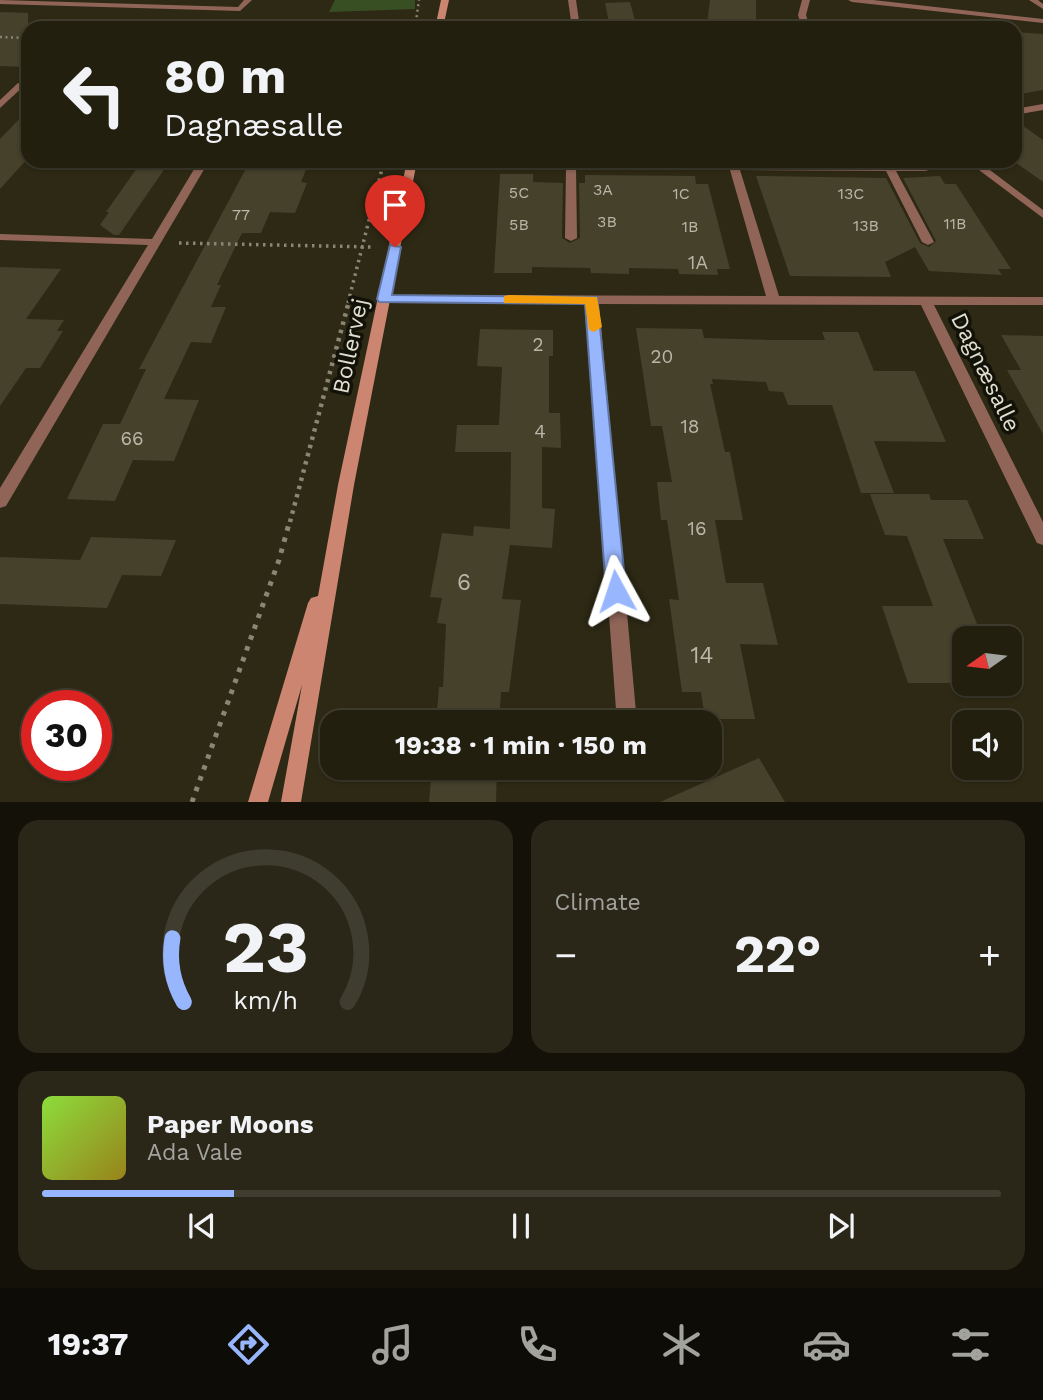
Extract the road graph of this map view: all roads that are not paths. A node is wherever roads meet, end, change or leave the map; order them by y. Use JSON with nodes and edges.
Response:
{"nodes":[{"id":1,"x":248,"y":0,"type":"edge"},
{"id":2,"x":444,"y":0,"type":"edge"},
{"id":3,"x":572,"y":0,"type":"edge"},
{"id":4,"x":806,"y":0,"type":"edge"},
{"id":5,"x":852,"y":0,"type":"edge"},
{"id":6,"x":1033,"y":0,"type":"edge"},
{"id":7,"x":0,"y":2,"type":"edge"},
{"id":8,"x":57,"y":2,"type":"edge"},
{"id":9,"x":166,"y":3,"type":"edge"},
{"id":10,"x":1043,"y":6,"type":"edge"},
{"id":11,"x":440,"y":21,"type":"edge"},
{"id":12,"x":575,"y":21,"type":"edge"},
{"id":13,"x":804,"y":21,"type":"edge"},
{"id":14,"x":1043,"y":21,"type":"edge"},
{"id":15,"x":21,"y":85,"type":"dead end"},
{"id":16,"x":0,"y":105,"type":"edge"},
{"id":17,"x":1043,"y":107,"type":"edge"},
{"id":18,"x":1022,"y":111,"type":"edge"},
{"id":19,"x":200,"y":168,"type":"edge"},
{"id":20,"x":411,"y":168,"type":"edge"},
{"id":21,"x":571,"y":168,"type":"edge"},
{"id":22,"x":735,"y":168,"type":"edge"},
{"id":23,"x":890,"y":168,"type":"edge"},
{"id":24,"x":981,"y":168,"type":"edge"},
{"id":25,"x":1043,"y":215,"type":"edge"},
{"id":26,"x":0,"y":237,"type":"edge"},
{"id":27,"x":571,"y":237,"type":"dead end"},
{"id":28,"x":154,"y":242,"type":"junction"},
{"id":29,"x":929,"y":242,"type":"dead end"},
{"id":30,"x":384,"y":299,"type":"junction"},
{"id":31,"x":592,"y":300,"type":"junction"},
{"id":32,"x":774,"y":301,"type":"junction"},
{"id":33,"x":1043,"y":301,"type":"edge"},
{"id":34,"x":926,"y":302,"type":"junction"},
{"id":35,"x":0,"y":502,"type":"edge"},
{"id":36,"x":1043,"y":538,"type":"edge"},
{"id":37,"x":336,"y":541,"type":"junction"},
{"id":38,"x":626,"y":710,"type":"edge"},
{"id":39,"x":258,"y":802,"type":"edge"},
{"id":40,"x":291,"y":802,"type":"edge"}],
"edges":[{"from":1,"to":9,"type":"street"},
{"from":2,"to":11,"type":"main road"},
{"from":3,"to":12,"type":"street"},
{"from":4,"to":13,"type":"street"},
{"from":5,"to":14,"type":"street"},
{"from":6,"to":10,"type":"street"},
{"from":7,"to":8,"type":"street"},
{"from":8,"to":9,"type":"street"},
{"from":15,"to":16,"type":"street"},
{"from":17,"to":18,"type":"street"},
{"from":19,"to":28,"type":"street"},
{"from":20,"to":30,"type":"main road","name":"Bollervej"},
{"from":21,"to":27,"type":"street"},
{"from":22,"to":32,"type":"street"},
{"from":23,"to":29,"type":"street"},
{"from":24,"to":25,"type":"street"},
{"from":26,"to":28,"type":"street"},
{"from":28,"to":35,"type":"street"},
{"from":30,"to":31,"type":"street","name":"Dagnæsalle"},
{"from":30,"to":37,"type":"main road","name":"Bollervej"},
{"from":31,"to":32,"type":"street","name":"Dagnæsalle"},
{"from":31,"to":38,"type":"street"},
{"from":32,"to":34,"type":"street","name":"Dagnæsalle"},
{"from":33,"to":34,"type":"street","name":"Dagnæsalle"},
{"from":34,"to":36,"type":"street","name":"Dagnæsalle"},
{"from":37,"to":39,"type":"main road","name":"Bollervej"},
{"from":37,"to":40,"type":"main road","name":"Bollervej"}]}
